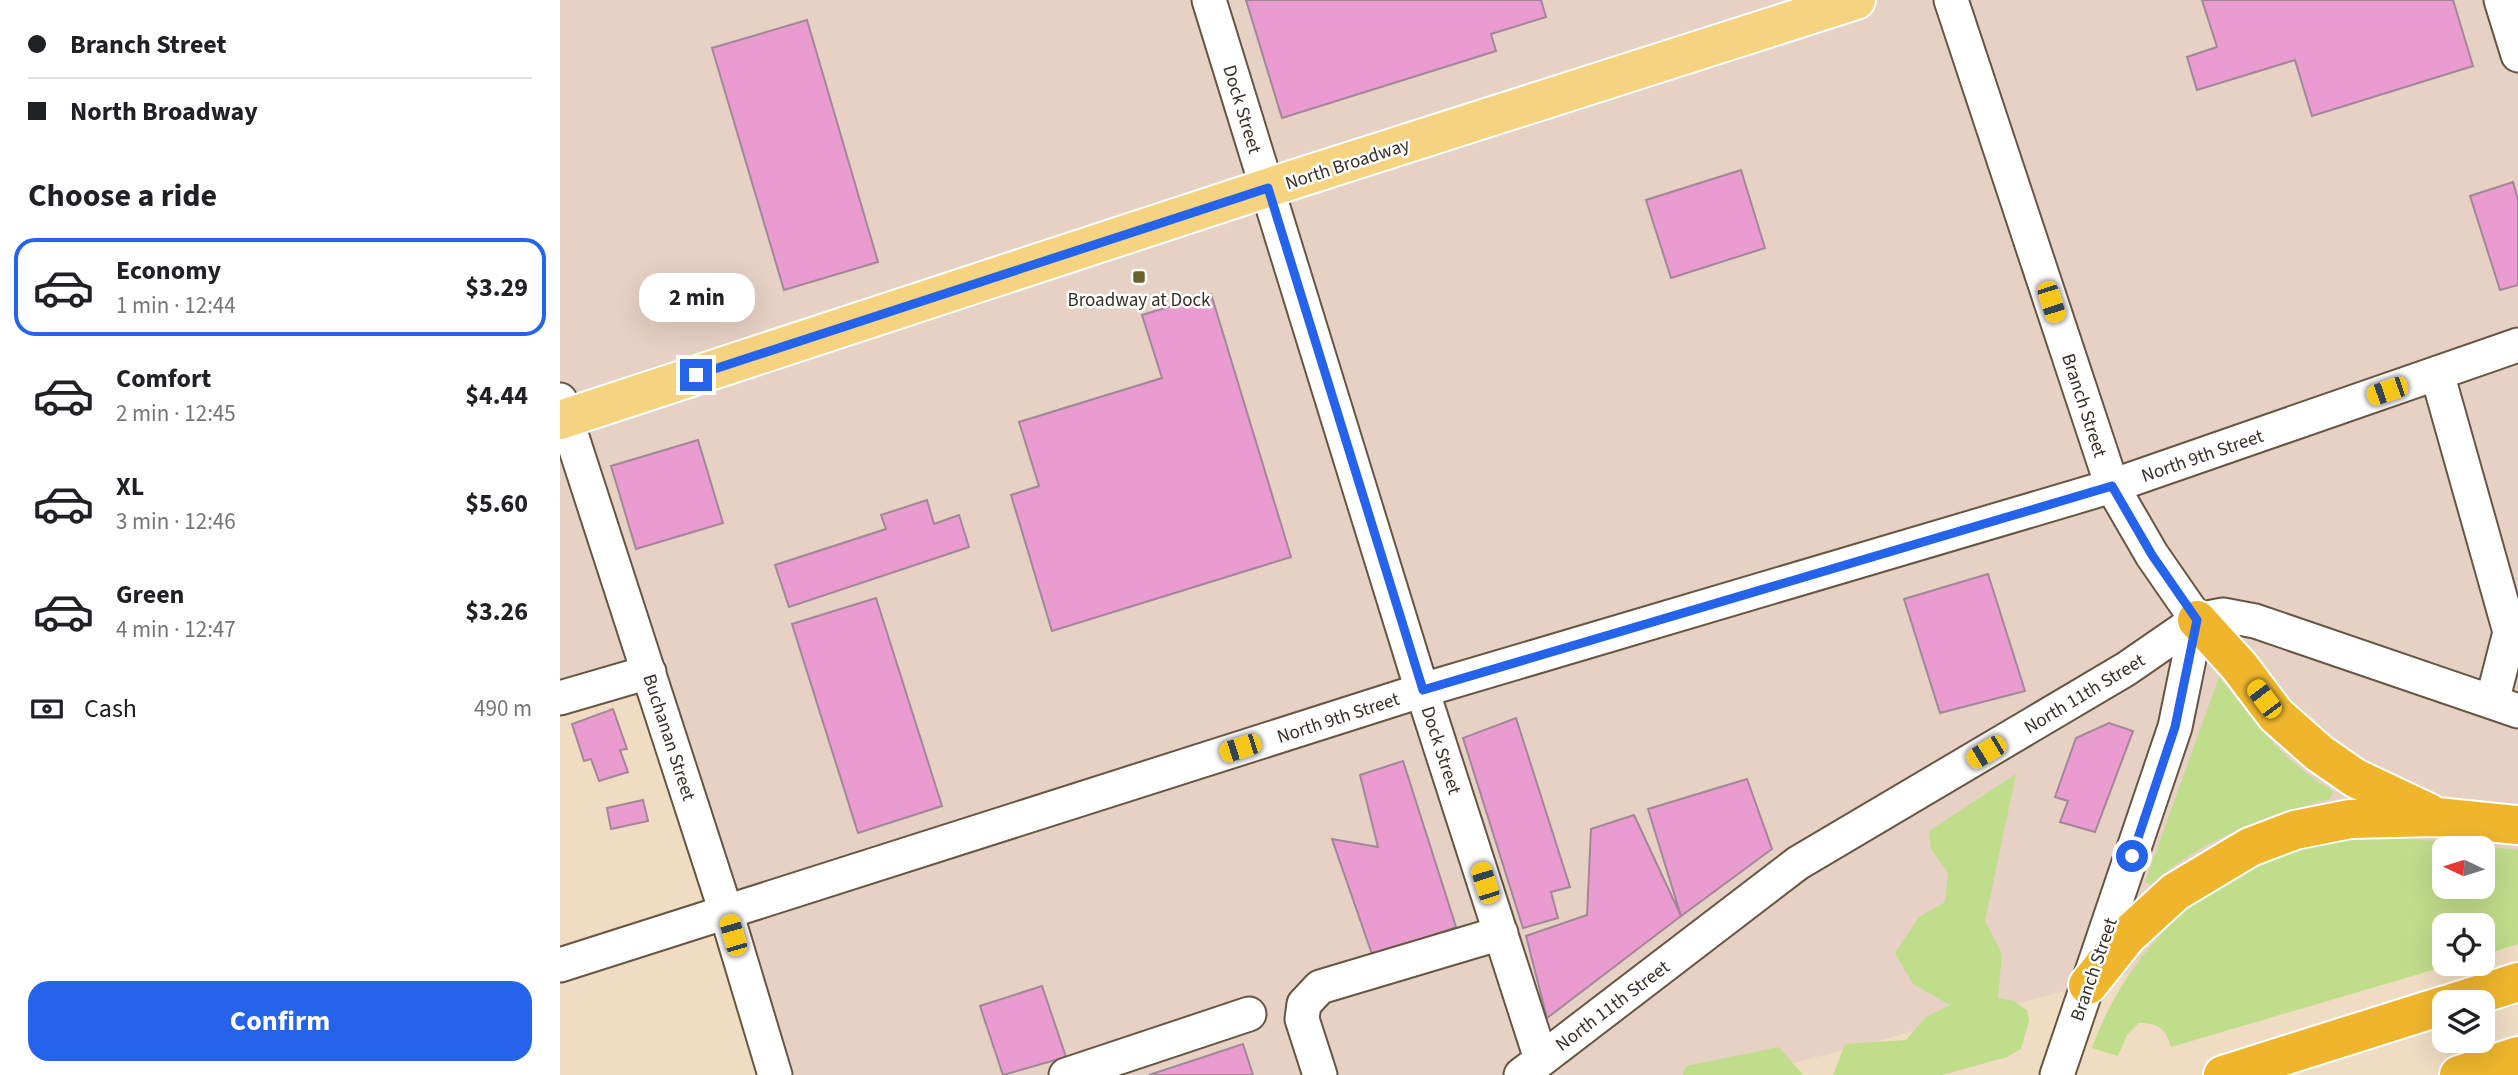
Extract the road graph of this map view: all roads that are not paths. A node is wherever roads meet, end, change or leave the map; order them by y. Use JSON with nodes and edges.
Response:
{"nodes":[{"id":1,"x":1209,"y":0,"type":"edge"},
{"id":2,"x":1856,"y":0,"type":"edge"},
{"id":3,"x":1951,"y":0,"type":"edge"},
{"id":4,"x":2501,"y":0,"type":"edge"},
{"id":5,"x":2518,"y":54,"type":"edge"},
{"id":6,"x":1268,"y":188,"type":"junction"},
{"id":7,"x":2518,"y":345,"type":"edge"},
{"id":8,"x":2437,"y":373,"type":"junction"},
{"id":9,"x":562,"y":413,"type":"edge"},
{"id":10,"x":2112,"y":486,"type":"junction"},
{"id":11,"x":2197,"y":620,"type":"junction"},
{"id":12,"x":649,"y":672,"type":"junction"},
{"id":13,"x":1423,"y":690,"type":"junction"},
{"id":14,"x":560,"y":698,"type":"edge"},
{"id":15,"x":2505,"y":706,"type":"edge"},
{"id":16,"x":2437,"y":817,"type":"junction"},
{"id":17,"x":2518,"y":825,"type":"edge"},
{"id":18,"x":726,"y":912,"type":"junction"},
{"id":19,"x":1500,"y":933,"type":"junction"},
{"id":20,"x":560,"y":965,"type":"edge"},
{"id":21,"x":2518,"y":982,"type":"edge"},
{"id":22,"x":2088,"y":985,"type":"junction"},
{"id":23,"x":2493,"y":990,"type":"edge"},
{"id":24,"x":2432,"y":1009,"type":"edge"},
{"id":25,"x":1249,"y":1014,"type":"dead end"},
{"id":26,"x":2518,"y":1056,"type":"edge"},
{"id":27,"x":1531,"y":1067,"type":"edge"},
{"id":28,"x":775,"y":1075,"type":"edge"},
{"id":29,"x":1066,"y":1075,"type":"edge"},
{"id":30,"x":1320,"y":1075,"type":"edge"},
{"id":31,"x":2057,"y":1075,"type":"edge"},
{"id":32,"x":2223,"y":1075,"type":"edge"},
{"id":33,"x":2459,"y":1075,"type":"edge"}],
"edges":[{"from":1,"to":6,"type":"street","name":"Dock Street"},
{"from":2,"to":6,"type":"main road","name":"North Broadway"},
{"from":3,"to":10,"type":"street","name":"Branch Street"},
{"from":4,"to":5,"type":"street"},
{"from":6,"to":9,"type":"main road","name":"North Broadway"},
{"from":6,"to":13,"type":"street","name":"Dock Street"},
{"from":7,"to":8,"type":"street","name":"North 9th Street"},
{"from":8,"to":10,"type":"street","name":"North 9th Street"},
{"from":8,"to":15,"type":"street"},
{"from":9,"to":12,"type":"street","name":"Buchanan Street"},
{"from":10,"to":11,"type":"street","name":"Branch Street"},
{"from":10,"to":13,"type":"street","name":"North 9th Street"},
{"from":11,"to":15,"type":"street","name":"North 11th Street"},
{"from":11,"to":16,"type":"highway"},
{"from":11,"to":22,"type":"street","name":"Branch Street"},
{"from":11,"to":27,"type":"street","name":"North 11th Street"},
{"from":12,"to":14,"type":"street"},
{"from":12,"to":18,"type":"street","name":"Buchanan Street"},
{"from":13,"to":18,"type":"street","name":"North 9th Street"},
{"from":13,"to":19,"type":"street","name":"Dock Street"},
{"from":16,"to":17,"type":"highway"},
{"from":16,"to":22,"type":"highway"},
{"from":18,"to":20,"type":"street","name":"North 9th Street"},
{"from":18,"to":28,"type":"street","name":"Buchanan Street"},
{"from":19,"to":27,"type":"street","name":"Dock Street"},
{"from":19,"to":30,"type":"street"},
{"from":21,"to":23,"type":"highway"},
{"from":22,"to":31,"type":"street","name":"Branch Street"},
{"from":24,"to":32,"type":"highway"},
{"from":25,"to":29,"type":"street"},
{"from":26,"to":33,"type":"highway"}]}
